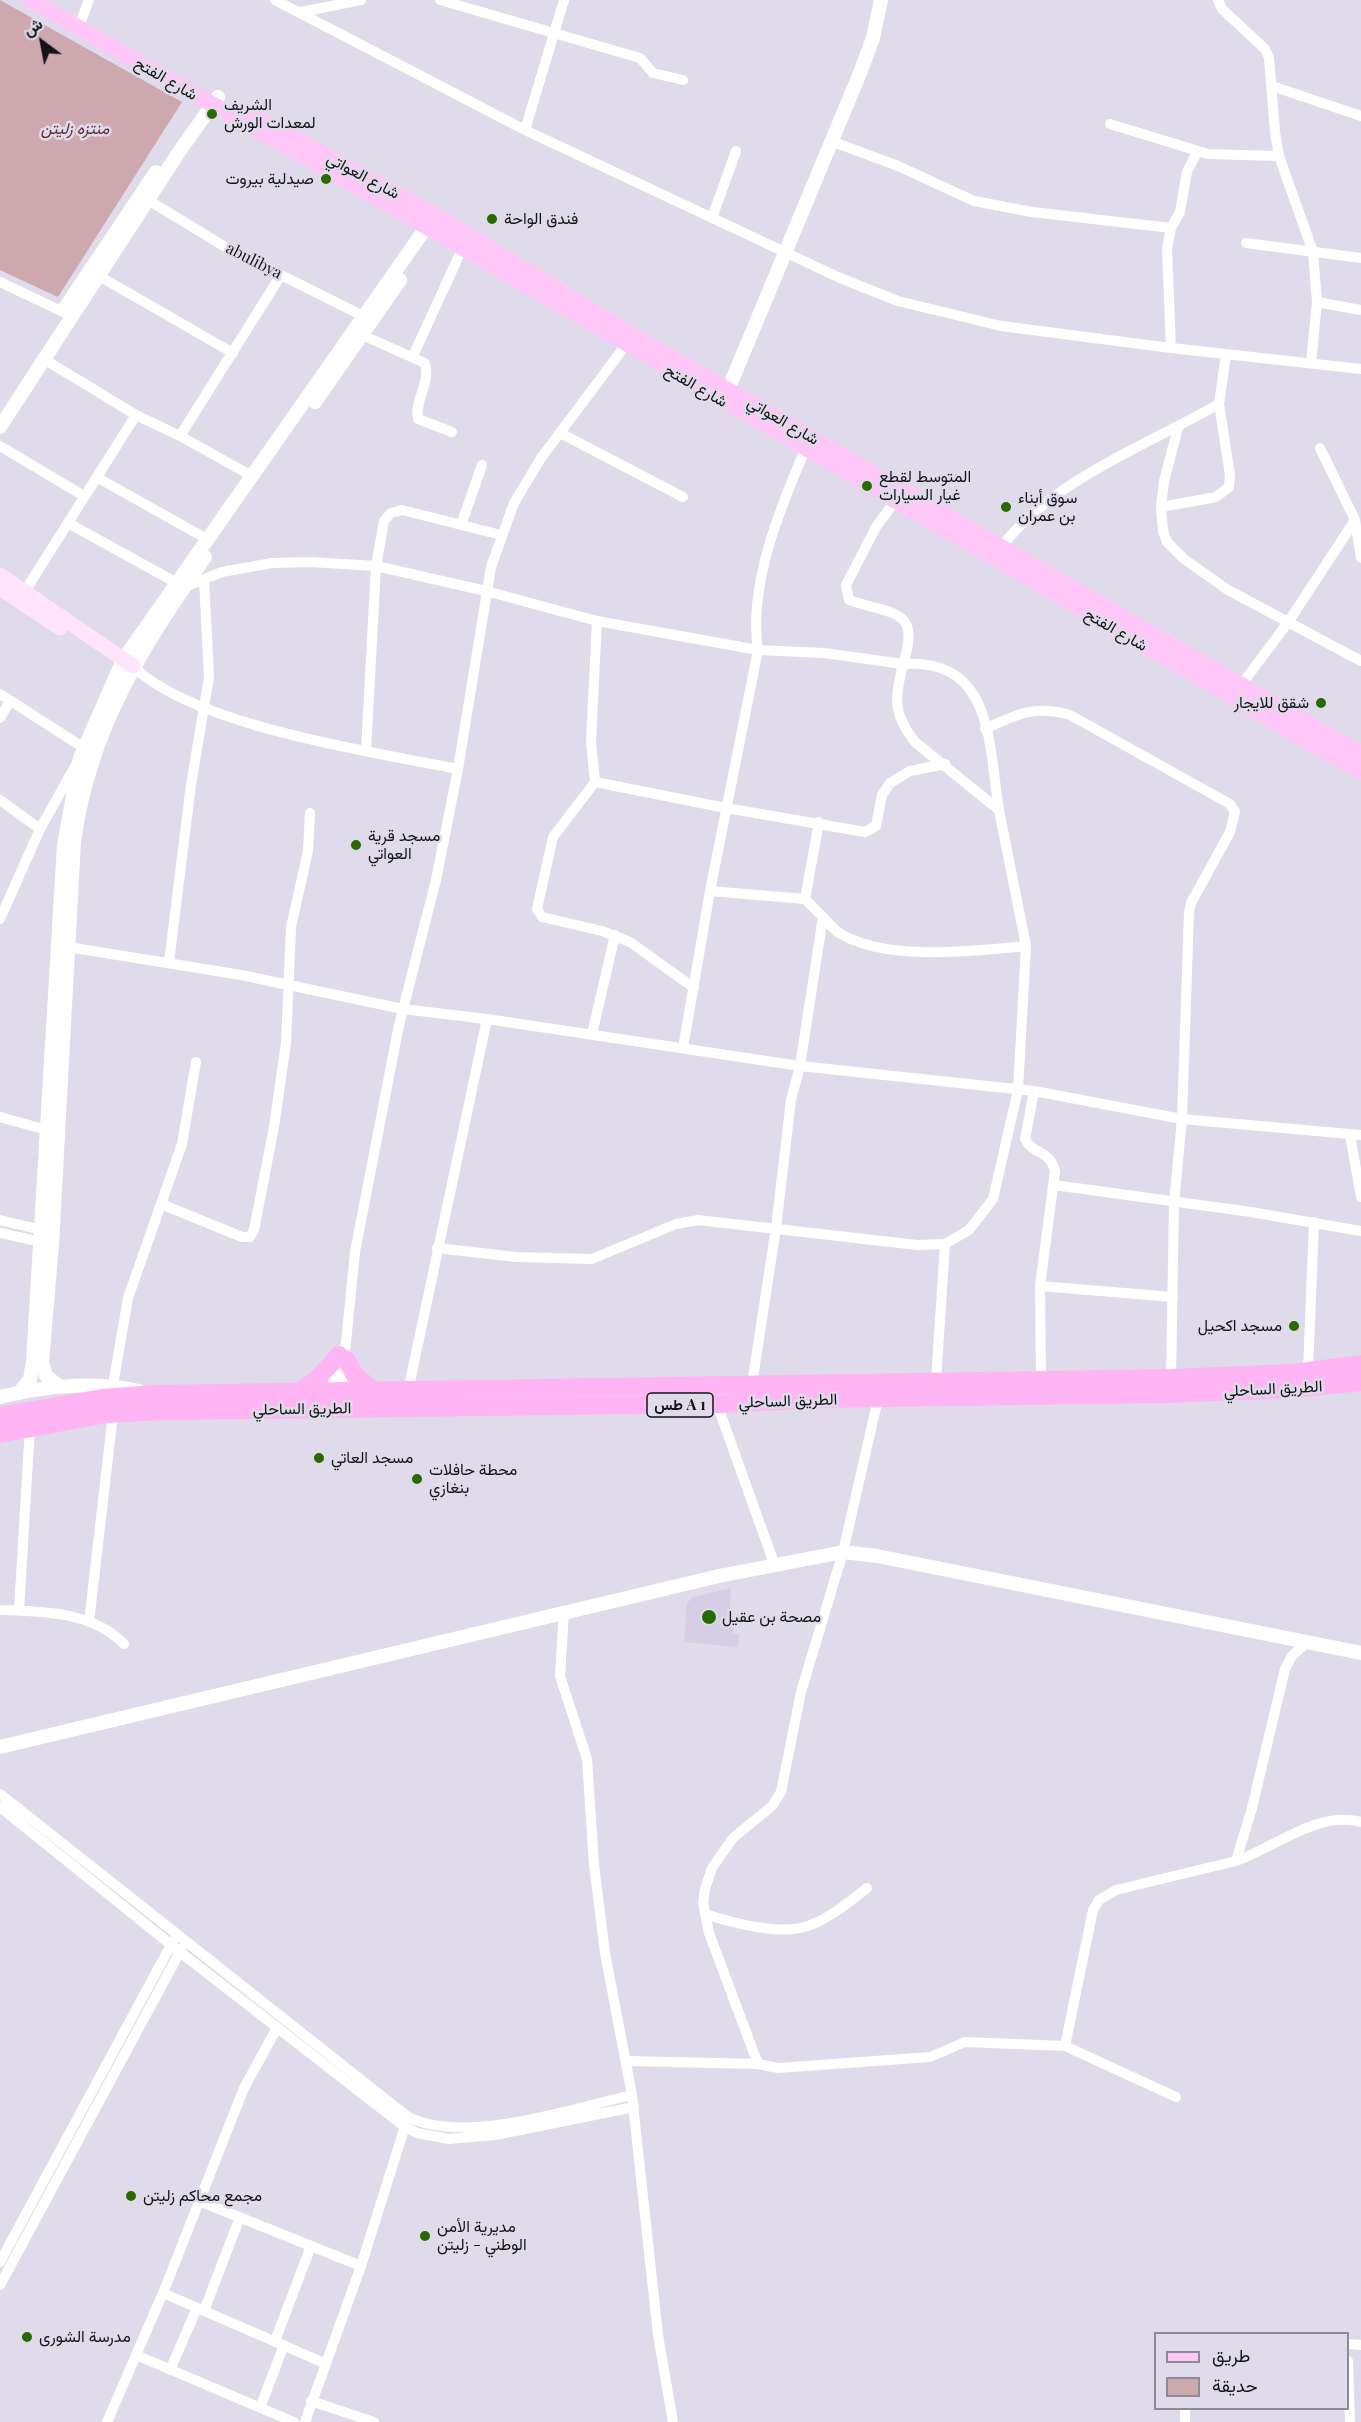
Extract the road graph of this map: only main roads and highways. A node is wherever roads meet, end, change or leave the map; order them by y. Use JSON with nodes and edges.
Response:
{"nodes":[{"id":1,"x":30,"y":0,"type":"edge"},
{"id":2,"x":47,"y":0,"type":"edge"},
{"id":3,"x":210,"y":99,"type":"junction"},
{"id":4,"x":435,"y":223,"type":"junction"},
{"id":5,"x":726,"y":396,"type":"junction"},
{"id":6,"x":899,"y":496,"type":"junction"},
{"id":7,"x":0,"y":575,"type":"edge"},
{"id":8,"x":0,"y":588,"type":"edge"},
{"id":9,"x":1361,"y":754,"type":"edge"},
{"id":10,"x":1361,"y":772,"type":"edge"},
{"id":11,"x":1361,"y":1364,"type":"edge"},
{"id":12,"x":1361,"y":1383,"type":"edge"},
{"id":13,"x":374,"y":1391,"type":"junction"},
{"id":14,"x":297,"y":1392,"type":"junction"},
{"id":15,"x":0,"y":1416,"type":"edge"},
{"id":16,"x":0,"y":1434,"type":"edge"}],
"edges":[{"from":1,"to":3,"type":"main road","name":"شارع الفتح"},
{"from":2,"to":3,"type":"main road","name":"شارع العواتي"},
{"from":3,"to":4,"type":"main road","name":"شارع العواتي"},
{"from":4,"to":5,"type":"main road","name":"شارع العواتي"},
{"from":4,"to":5,"type":"main road","name":"شارع الفتح"},
{"from":5,"to":6,"type":"main road","name":"شارع العواتي"},
{"from":5,"to":6,"type":"main road","name":"شارع الفتح"},
{"from":6,"to":9,"type":"main road","name":"شارع العواتي"},
{"from":6,"to":10,"type":"main road","name":"شارع الفتح"},
{"from":7,"to":8,"type":"main road"},
{"from":11,"to":13,"type":"highway","name":"الطريق الساحلي","number":"طس A 1"},
{"from":12,"to":16,"type":"highway","name":"الطريق الساحلي","number":"طس A 1"},
{"from":13,"to":14,"type":"highway","name":"الطريق الساحلي","number":"طس A 1"},
{"from":13,"to":14,"type":"highway"},
{"from":14,"to":15,"type":"highway","name":"الطريق الساحلي","number":"طس A 1"}]}
